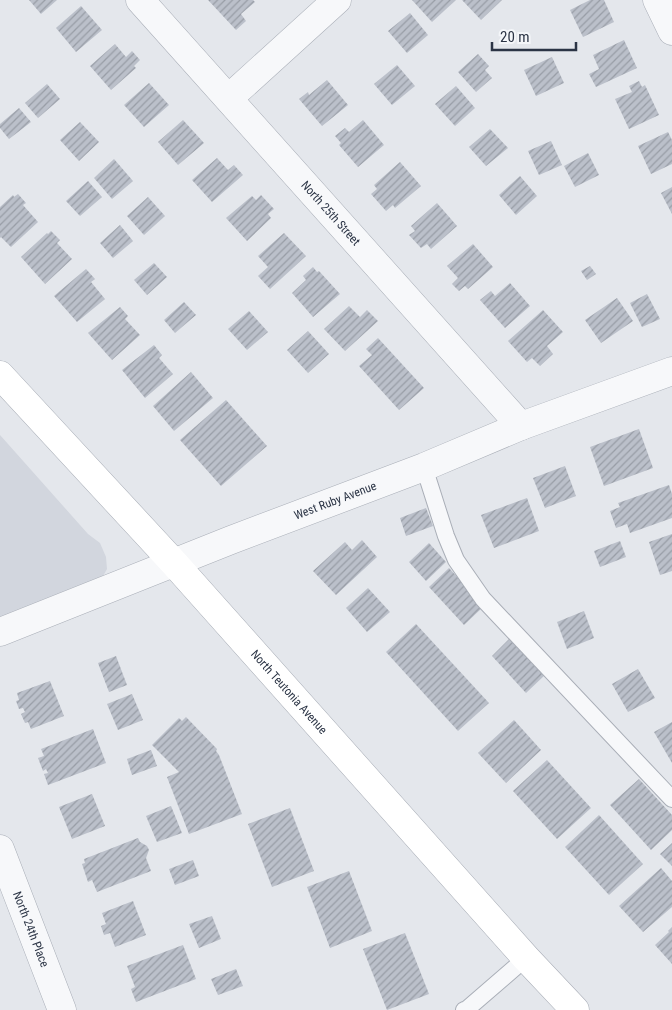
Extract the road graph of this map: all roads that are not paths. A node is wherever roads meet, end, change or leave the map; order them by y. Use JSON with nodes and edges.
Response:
{"nodes":[{"id":1,"x":140,"y":0,"type":"edge"},
{"id":2,"x":337,"y":0,"type":"edge"},
{"id":3,"x":657,"y":0,"type":"edge"},
{"id":4,"x":672,"y":31,"type":"edge"},
{"id":5,"x":229,"y":98,"type":"junction"},
{"id":6,"x":672,"y":371,"type":"edge"},
{"id":7,"x":0,"y":375,"type":"edge"},
{"id":8,"x":521,"y":426,"type":"junction"},
{"id":9,"x":424,"y":467,"type":"junction"},
{"id":10,"x":174,"y":563,"type":"junction"},
{"id":11,"x":0,"y":632,"type":"edge"},
{"id":12,"x":672,"y":798,"type":"edge"},
{"id":13,"x":0,"y":849,"type":"edge"},
{"id":14,"x":526,"y":958,"type":"junction"},
{"id":15,"x":62,"y":1010,"type":"edge"},
{"id":16,"x":464,"y":1010,"type":"edge"},
{"id":17,"x":575,"y":1010,"type":"edge"}],
"edges":[{"from":1,"to":5,"type":"street","name":"North 25th Street"},
{"from":2,"to":5,"type":"street"},
{"from":3,"to":4,"type":"street"},
{"from":5,"to":8,"type":"street","name":"North 25th Street"},
{"from":6,"to":8,"type":"street","name":"West Ruby Avenue"},
{"from":7,"to":10,"type":"main road","name":"North Teutonia Avenue"},
{"from":8,"to":9,"type":"street","name":"West Ruby Avenue"},
{"from":9,"to":10,"type":"street","name":"West Ruby Avenue"},
{"from":9,"to":12,"type":"lane"},
{"from":10,"to":11,"type":"street","name":"West Ruby Avenue"},
{"from":10,"to":14,"type":"main road","name":"North Teutonia Avenue"},
{"from":13,"to":15,"type":"street","name":"North 24th Place"},
{"from":14,"to":16,"type":"lane"},
{"from":14,"to":17,"type":"main road","name":"North Teutonia Avenue"}]}
